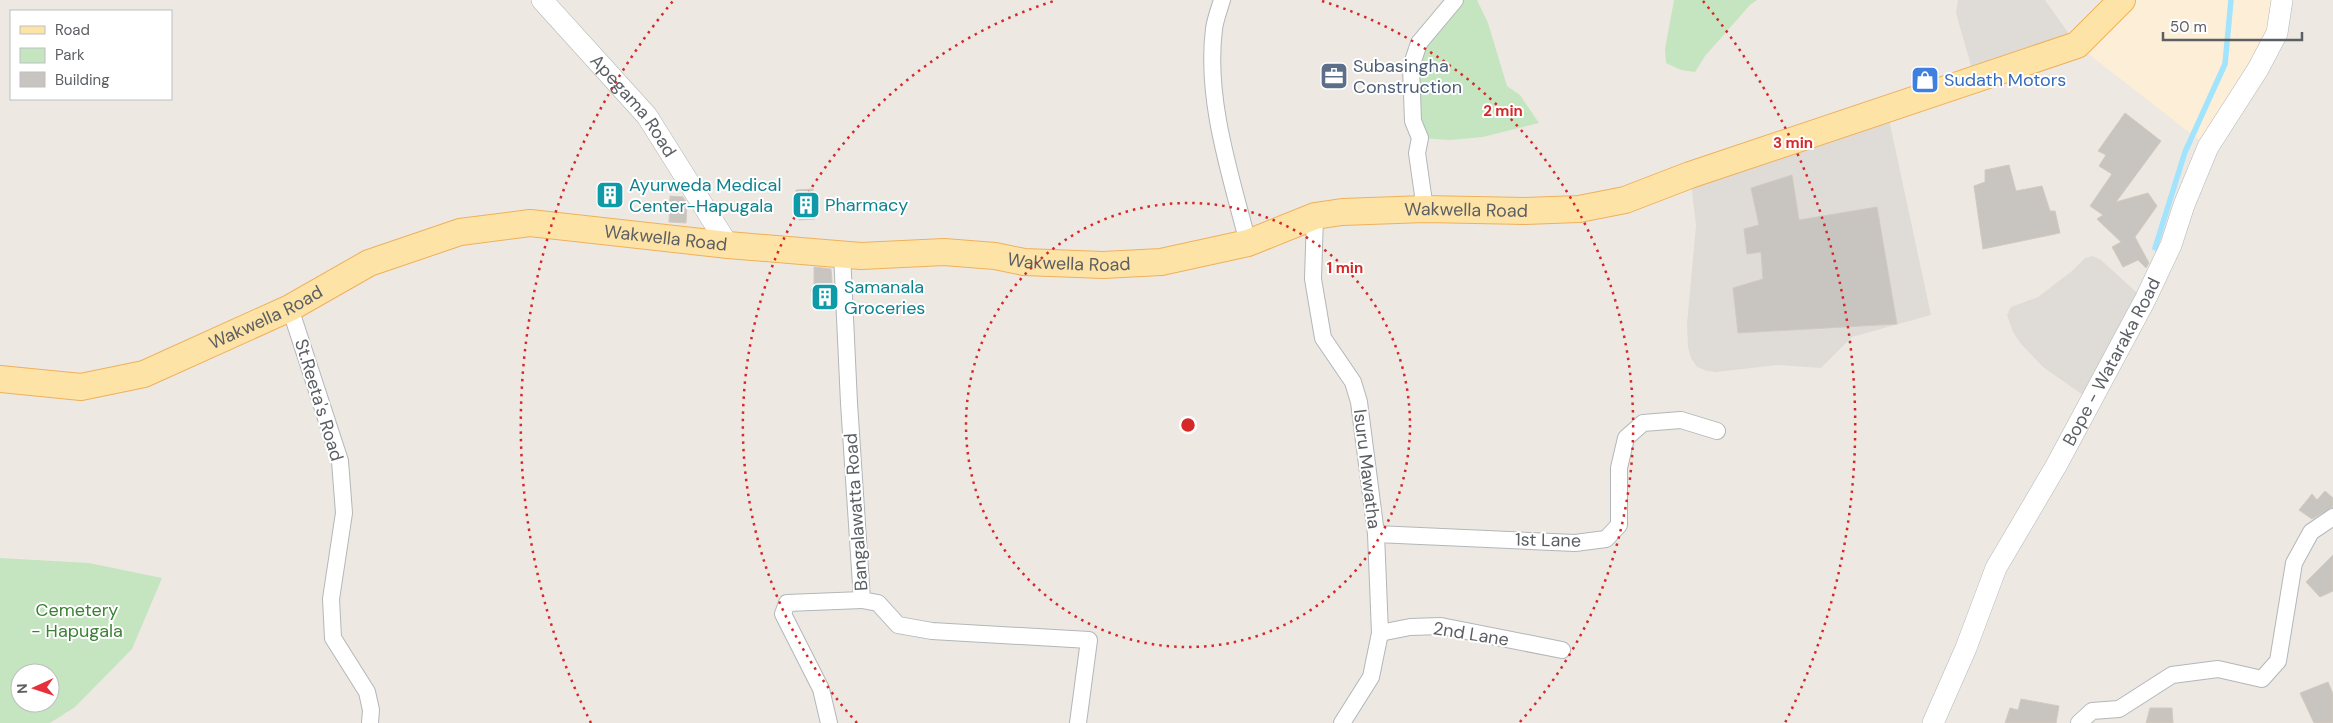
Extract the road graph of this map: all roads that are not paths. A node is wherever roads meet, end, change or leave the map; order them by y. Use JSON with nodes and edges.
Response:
{"nodes":[{"id":1,"x":542,"y":0,"type":"edge"},
{"id":2,"x":1222,"y":0,"type":"edge"},
{"id":3,"x":1456,"y":0,"type":"edge"},
{"id":4,"x":2122,"y":0,"type":"edge"},
{"id":5,"x":2282,"y":0,"type":"edge"},
{"id":6,"x":1425,"y":209,"type":"junction"},
{"id":7,"x":1315,"y":216,"type":"junction"},
{"id":8,"x":1248,"y":244,"type":"junction"},
{"id":9,"x":728,"y":245,"type":"junction"},
{"id":10,"x":842,"y":253,"type":"junction"},
{"id":11,"x":290,"y":308,"type":"junction"},
{"id":12,"x":0,"y":379,"type":"edge"},
{"id":13,"x":1716,"y":432,"type":"dead end"},
{"id":14,"x":2333,"y":517,"type":"edge"},
{"id":15,"x":1376,"y":534,"type":"junction"},
{"id":16,"x":862,"y":600,"type":"junction"},
{"id":17,"x":1380,"y":633,"type":"junction"},
{"id":18,"x":1562,"y":650,"type":"dead end"},
{"id":19,"x":370,"y":723,"type":"edge"},
{"id":20,"x":830,"y":723,"type":"edge"},
{"id":21,"x":1078,"y":723,"type":"edge"},
{"id":22,"x":1342,"y":723,"type":"edge"},
{"id":23,"x":1933,"y":723,"type":"edge"},
{"id":24,"x":2079,"y":723,"type":"edge"}],
"edges":[{"from":1,"to":9,"type":"street","name":"Apegama Road"},
{"from":2,"to":8,"type":"street"},
{"from":3,"to":6,"type":"street"},
{"from":4,"to":6,"type":"main road","name":"Wakwella Road"},
{"from":5,"to":23,"type":"street","name":"Bope - Wataraka Road"},
{"from":6,"to":7,"type":"main road","name":"Wakwella Road"},
{"from":7,"to":8,"type":"main road","name":"Wakwella Road"},
{"from":7,"to":15,"type":"street","name":"Isuru Mawatha"},
{"from":8,"to":10,"type":"main road","name":"Wakwella Road"},
{"from":9,"to":10,"type":"main road","name":"Wakwella Road"},
{"from":9,"to":11,"type":"main road","name":"Wakwella Road"},
{"from":10,"to":16,"type":"street","name":"Bangalawatta Road"},
{"from":11,"to":12,"type":"main road","name":"Wakwella Road"},
{"from":11,"to":19,"type":"street","name":"St.Reeta's Road"},
{"from":13,"to":15,"type":"street","name":"1st Lane"},
{"from":14,"to":24,"type":"street"},
{"from":15,"to":17,"type":"street","name":"Isuru Mawatha"},
{"from":16,"to":20,"type":"street"},
{"from":16,"to":21,"type":"street","name":"Bangalawatta Road"},
{"from":17,"to":18,"type":"street","name":"2nd Lane"},
{"from":17,"to":22,"type":"street","name":"Isuru Mawatha"}]}
